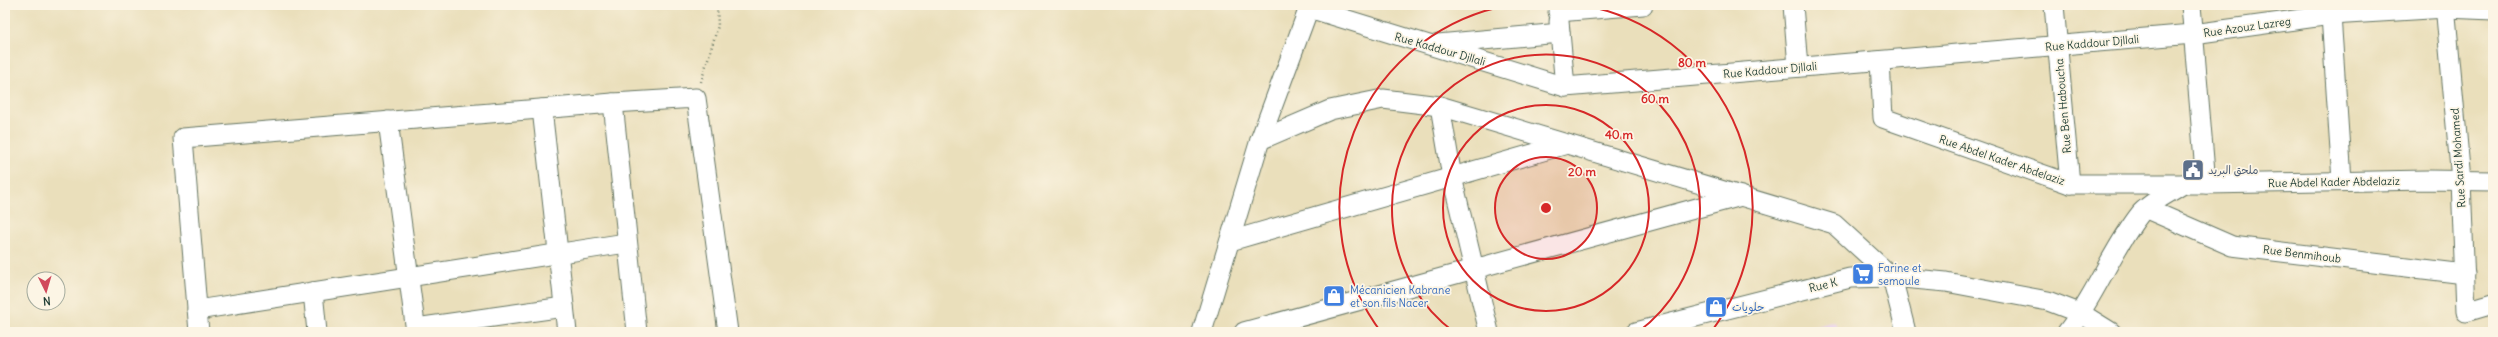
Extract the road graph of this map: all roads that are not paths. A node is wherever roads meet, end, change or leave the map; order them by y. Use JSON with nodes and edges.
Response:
{"nodes":[{"id":1,"x":1643,"y":5,"type":"edge"},
{"id":2,"x":1793,"y":5,"type":"edge"},
{"id":3,"x":2054,"y":5,"type":"edge"},
{"id":4,"x":2191,"y":5,"type":"edge"},
{"id":5,"x":1309,"y":7,"type":"edge"},
{"id":6,"x":2445,"y":7,"type":"edge"},
{"id":7,"x":1558,"y":9,"type":"edge"},
{"id":8,"x":2493,"y":10,"type":"edge"},
{"id":9,"x":2331,"y":15,"type":"junction"},
{"id":10,"x":1560,"y":33,"type":"junction"},
{"id":11,"x":2193,"y":34,"type":"junction"},
{"id":12,"x":1422,"y":45,"type":"junction"},
{"id":13,"x":2058,"y":46,"type":"junction"},
{"id":14,"x":1880,"y":60,"type":"junction"},
{"id":15,"x":1798,"y":67,"type":"junction"},
{"id":16,"x":1565,"y":87,"type":"junction"},
{"id":17,"x":613,"y":103,"type":"junction"},
{"id":18,"x":1440,"y":106,"type":"junction"},
{"id":19,"x":542,"y":109,"type":"junction"},
{"id":20,"x":388,"y":121,"type":"junction"},
{"id":21,"x":1260,"y":140,"type":"junction"},
{"id":22,"x":1566,"y":144,"type":"junction"},
{"id":23,"x":1452,"y":177,"type":"junction"},
{"id":24,"x":2461,"y":180,"type":"junction"},
{"id":25,"x":2342,"y":181,"type":"junction"},
{"id":26,"x":2493,"y":181,"type":"edge"},
{"id":27,"x":2070,"y":184,"type":"junction"},
{"id":28,"x":2183,"y":184,"type":"junction"},
{"id":29,"x":2206,"y":184,"type":"junction"},
{"id":30,"x":1741,"y":196,"type":"junction"},
{"id":31,"x":2147,"y":209,"type":"junction"},
{"id":32,"x":1230,"y":241,"type":"junction"},
{"id":33,"x":626,"y":243,"type":"junction"},
{"id":34,"x":557,"y":253,"type":"junction"},
{"id":35,"x":1475,"y":269,"type":"junction"},
{"id":36,"x":2465,"y":274,"type":"junction"},
{"id":37,"x":409,"y":277,"type":"junction"},
{"id":38,"x":1892,"y":277,"type":"junction"},
{"id":39,"x":313,"y":292,"type":"junction"},
{"id":40,"x":2493,"y":304,"type":"edge"},
{"id":41,"x":564,"y":307,"type":"junction"},
{"id":42,"x":197,"y":310,"type":"junction"},
{"id":43,"x":2082,"y":314,"type":"junction"},
{"id":44,"x":491,"y":325,"type":"edge"},
{"id":45,"x":416,"y":330,"type":"edge"},
{"id":46,"x":199,"y":332,"type":"edge"},
{"id":47,"x":317,"y":332,"type":"edge"},
{"id":48,"x":567,"y":332,"type":"edge"},
{"id":49,"x":637,"y":332,"type":"edge"},
{"id":50,"x":728,"y":332,"type":"edge"},
{"id":51,"x":1202,"y":332,"type":"edge"},
{"id":52,"x":1244,"y":332,"type":"edge"},
{"id":53,"x":1489,"y":332,"type":"edge"},
{"id":54,"x":1636,"y":332,"type":"edge"},
{"id":55,"x":1906,"y":332,"type":"edge"},
{"id":56,"x":2068,"y":332,"type":"edge"},
{"id":57,"x":2111,"y":332,"type":"edge"}],
"edges":[{"from":1,"to":7,"type":"street"},
{"from":2,"to":15,"type":"street"},
{"from":3,"to":13,"type":"street","name":"Rue Ben Haboucha"},
{"from":4,"to":11,"type":"street"},
{"from":5,"to":12,"type":"street","name":"Rue Kaddour Djllali"},
{"from":5,"to":21,"type":"street"},
{"from":6,"to":8,"type":"street","name":"Rue Azouz Lazreg"},
{"from":6,"to":9,"type":"street","name":"Rue Azouz Lazreg"},
{"from":6,"to":24,"type":"street","name":"Rue Sardi Mohamed"},
{"from":7,"to":10,"type":"street"},
{"from":9,"to":11,"type":"street","name":"Rue Azouz Lazreg"},
{"from":9,"to":25,"type":"street"},
{"from":10,"to":12,"type":"street"},
{"from":10,"to":16,"type":"street"},
{"from":11,"to":13,"type":"street","name":"Rue Kaddour Djllali"},
{"from":11,"to":29,"type":"street"},
{"from":12,"to":16,"type":"street","name":"Rue Kaddour Djllali"},
{"from":13,"to":14,"type":"street","name":"Rue Kaddour Djllali"},
{"from":13,"to":27,"type":"street","name":"Rue Ben Haboucha"},
{"from":14,"to":15,"type":"street","name":"Rue Kaddour Djllali"},
{"from":14,"to":27,"type":"street","name":"Rue Abdel Kader Abdelaziz"},
{"from":15,"to":16,"type":"street","name":"Rue Kaddour Djllali"},
{"from":17,"to":19,"type":"street"},
{"from":17,"to":33,"type":"street"},
{"from":17,"to":50,"type":"street"},
{"from":18,"to":21,"type":"street"},
{"from":18,"to":22,"type":"street"},
{"from":18,"to":23,"type":"street"},
{"from":19,"to":20,"type":"street"},
{"from":19,"to":34,"type":"street"},
{"from":20,"to":37,"type":"street"},
{"from":20,"to":42,"type":"street"},
{"from":21,"to":32,"type":"street"},
{"from":22,"to":23,"type":"street"},
{"from":22,"to":30,"type":"street"},
{"from":23,"to":32,"type":"street"},
{"from":23,"to":35,"type":"street"},
{"from":24,"to":25,"type":"street","name":"Rue Abdel Kader Abdelaziz"},
{"from":24,"to":26,"type":"street","name":"Rue Abdel Kader Abdelaziz"},
{"from":24,"to":36,"type":"street","name":"Rue Sardi Mohamed"},
{"from":25,"to":29,"type":"street","name":"Rue Abdel Kader Abdelaziz"},
{"from":27,"to":28,"type":"street","name":"Rue Abdel Kader Abdelaziz"},
{"from":28,"to":29,"type":"street","name":"Rue Abdel Kader Abdelaziz"},
{"from":28,"to":31,"type":"street"},
{"from":30,"to":35,"type":"street"},
{"from":30,"to":38,"type":"street"},
{"from":31,"to":36,"type":"street","name":"Rue Benmihoub"},
{"from":31,"to":43,"type":"street"},
{"from":32,"to":51,"type":"street"},
{"from":33,"to":34,"type":"street"},
{"from":33,"to":49,"type":"street"},
{"from":34,"to":37,"type":"street"},
{"from":34,"to":41,"type":"street"},
{"from":35,"to":52,"type":"street"},
{"from":35,"to":53,"type":"street"},
{"from":36,"to":40,"type":"street","name":"Rue Sardi Mohamed"},
{"from":37,"to":39,"type":"street"},
{"from":37,"to":45,"type":"street"},
{"from":38,"to":43,"type":"street","name":"Rue K"},
{"from":38,"to":54,"type":"street","name":"Rue K"},
{"from":38,"to":55,"type":"street"},
{"from":39,"to":42,"type":"street"},
{"from":39,"to":47,"type":"street"},
{"from":41,"to":44,"type":"street"},
{"from":41,"to":48,"type":"street"},
{"from":42,"to":46,"type":"street"},
{"from":43,"to":56,"type":"street"},
{"from":43,"to":57,"type":"street","name":"Rue K"},
{"from":44,"to":45,"type":"street"}]}
